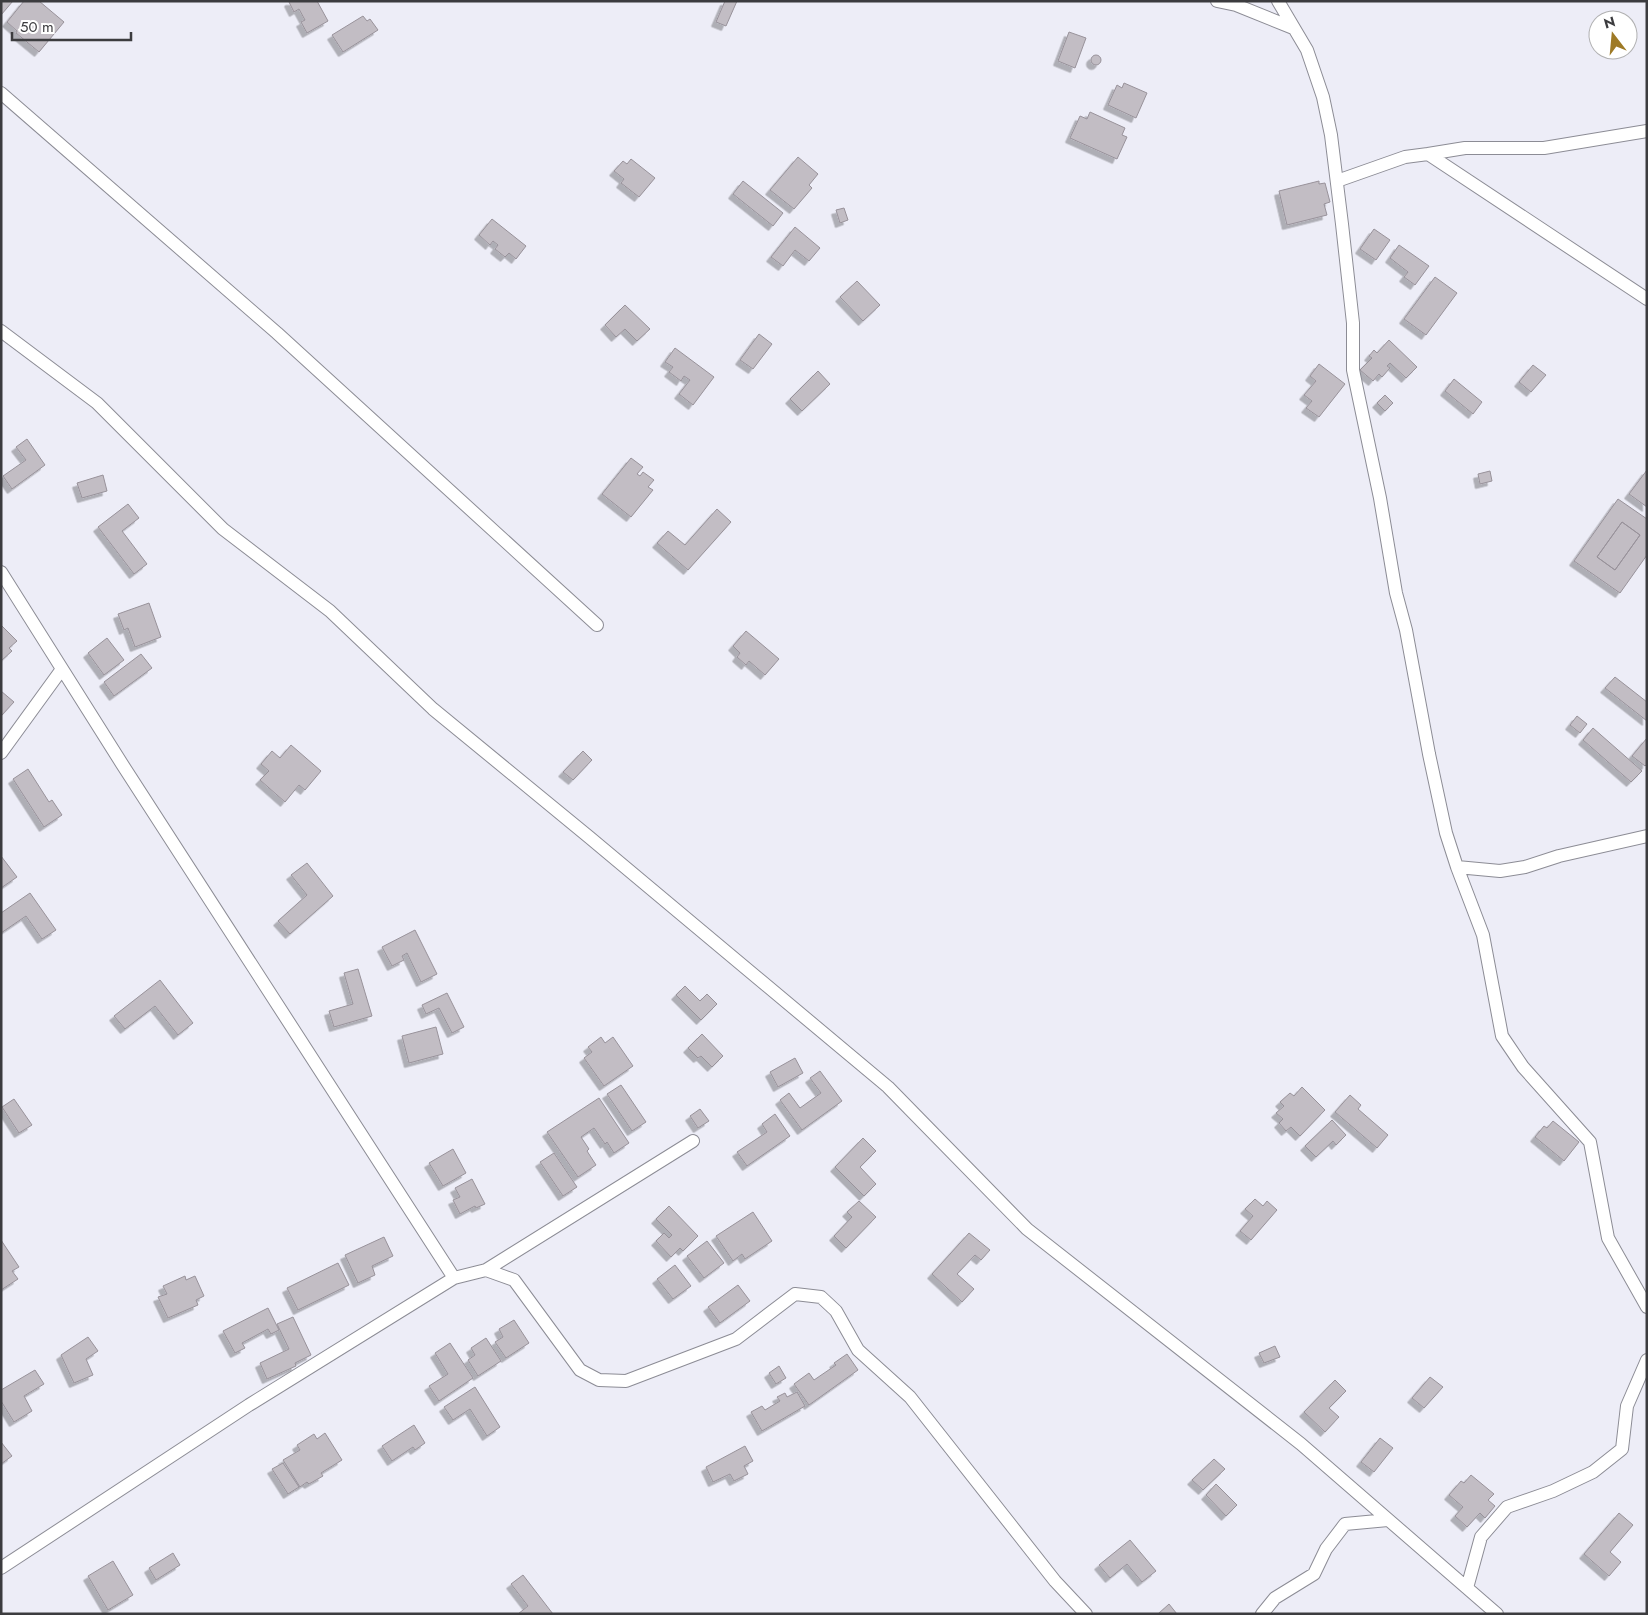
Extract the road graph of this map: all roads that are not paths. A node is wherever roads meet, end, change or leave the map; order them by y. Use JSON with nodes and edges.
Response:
{"nodes":[{"id":1,"x":1217,"y":1,"type":"edge"},
{"id":2,"x":1278,"y":1,"type":"edge"},
{"id":3,"x":1293,"y":28,"type":"junction"},
{"id":4,"x":1,"y":93,"type":"edge"},
{"id":5,"x":1647,"y":131,"type":"edge"},
{"id":6,"x":1428,"y":154,"type":"junction"},
{"id":7,"x":1337,"y":181,"type":"junction"},
{"id":8,"x":1647,"y":299,"type":"edge"},
{"id":9,"x":1,"y":331,"type":"edge"},
{"id":10,"x":1,"y":572,"type":"edge"},
{"id":11,"x":597,"y":625,"type":"dead end"},
{"id":12,"x":62,"y":669,"type":"junction"},
{"id":13,"x":1,"y":753,"type":"edge"},
{"id":14,"x":1647,"y":836,"type":"edge"},
{"id":15,"x":1457,"y":868,"type":"junction"},
{"id":16,"x":693,"y":1141,"type":"dead end"},
{"id":17,"x":486,"y":1270,"type":"junction"},
{"id":18,"x":454,"y":1278,"type":"junction"},
{"id":19,"x":1647,"y":1307,"type":"edge"},
{"id":20,"x":1647,"y":1360,"type":"edge"},
{"id":21,"x":1388,"y":1520,"type":"junction"},
{"id":22,"x":1,"y":1568,"type":"edge"},
{"id":23,"x":1467,"y":1588,"type":"junction"},
{"id":24,"x":1086,"y":1614,"type":"edge"},
{"id":25,"x":1262,"y":1614,"type":"edge"},
{"id":26,"x":1497,"y":1614,"type":"edge"}],
"edges":[{"from":1,"to":3,"type":"street"},
{"from":2,"to":3,"type":"street"},
{"from":3,"to":7,"type":"street"},
{"from":4,"to":11,"type":"street"},
{"from":5,"to":6,"type":"street"},
{"from":6,"to":7,"type":"street"},
{"from":6,"to":8,"type":"street"},
{"from":7,"to":15,"type":"street"},
{"from":9,"to":21,"type":"street"},
{"from":10,"to":12,"type":"street"},
{"from":12,"to":13,"type":"street"},
{"from":12,"to":18,"type":"street"},
{"from":14,"to":15,"type":"street"},
{"from":15,"to":19,"type":"street"},
{"from":16,"to":17,"type":"street"},
{"from":17,"to":18,"type":"street"},
{"from":17,"to":24,"type":"street"},
{"from":18,"to":22,"type":"street"},
{"from":20,"to":23,"type":"street"},
{"from":21,"to":23,"type":"street"},
{"from":21,"to":25,"type":"street"},
{"from":23,"to":26,"type":"street"}]}
